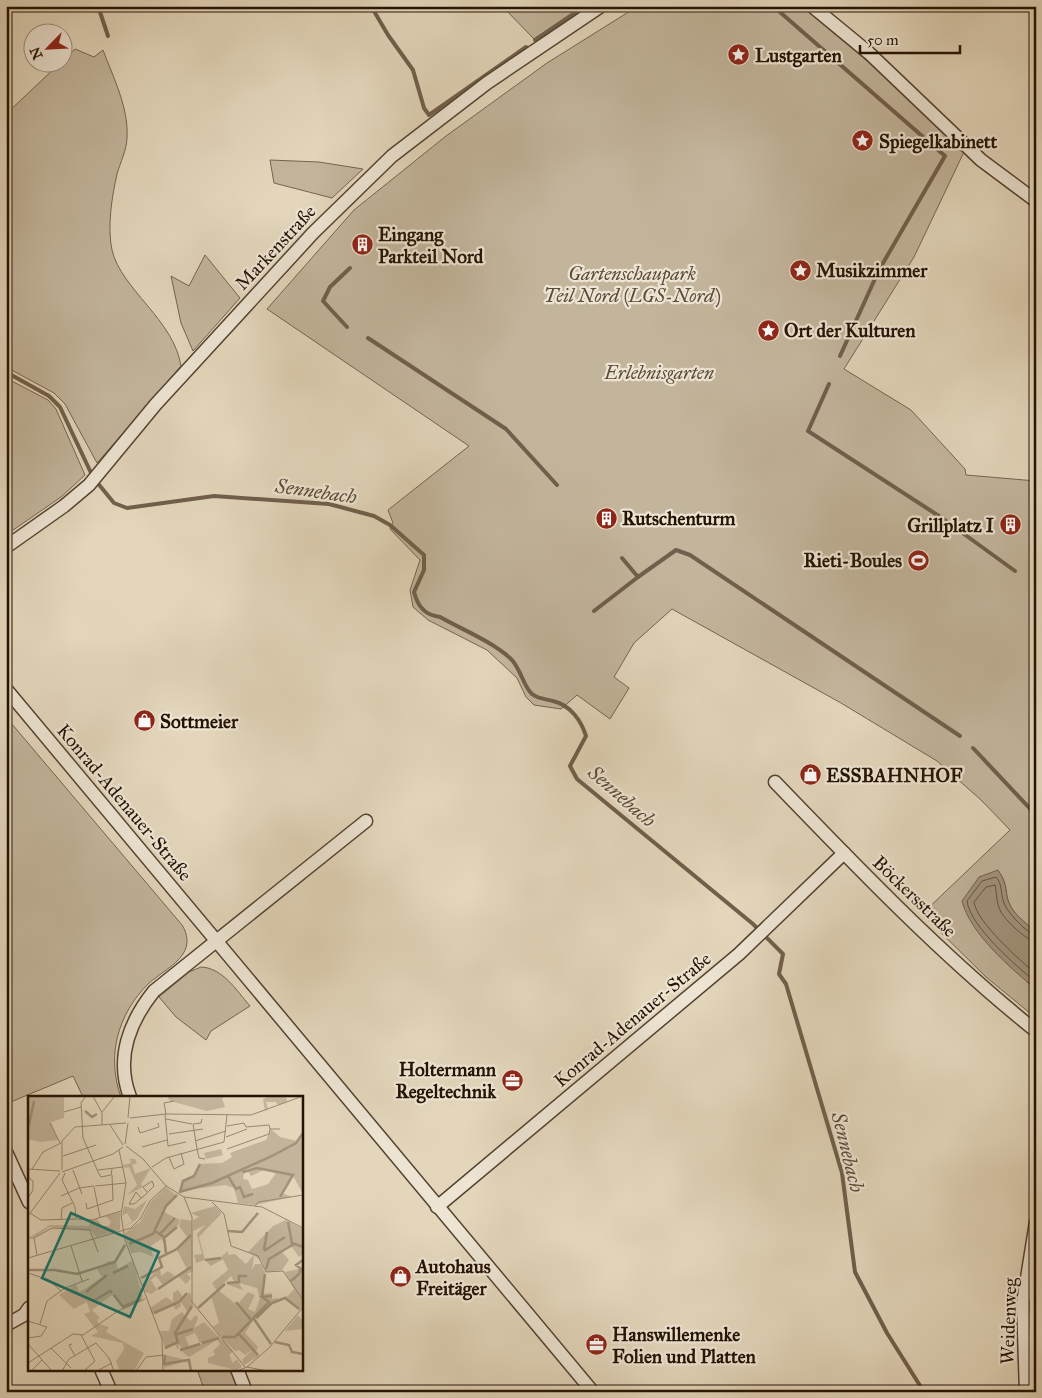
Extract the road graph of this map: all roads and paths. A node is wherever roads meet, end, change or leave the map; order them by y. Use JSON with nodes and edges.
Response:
{"nodes":[{"id":1,"x":601,"y":6,"type":"edge"},
{"id":2,"x":812,"y":6,"type":"edge"},
{"id":3,"x":1036,"y":201,"type":"edge"},
{"id":4,"x":6,"y":547,"type":"edge"},
{"id":5,"x":6,"y":689,"type":"edge"},
{"id":6,"x":775,"y":782,"type":"dead end"},
{"id":7,"x":366,"y":821,"type":"dead end"},
{"id":8,"x":844,"y":853,"type":"junction"},
{"id":9,"x":215,"y":940,"type":"junction"},
{"id":10,"x":1036,"y":1031,"type":"edge"},
{"id":11,"x":130,"y":1096,"type":"edge"},
{"id":12,"x":6,"y":1152,"type":"edge"},
{"id":13,"x":28,"y":1200,"type":"edge"},
{"id":14,"x":437,"y":1207,"type":"junction"},
{"id":15,"x":1036,"y":1222,"type":"edge"},
{"id":16,"x":28,"y":1309,"type":"edge"},
{"id":17,"x":6,"y":1325,"type":"edge"},
{"id":18,"x":101,"y":1370,"type":"edge"},
{"id":19,"x":237,"y":1370,"type":"edge"},
{"id":20,"x":111,"y":1392,"type":"edge"},
{"id":21,"x":246,"y":1392,"type":"edge"},
{"id":22,"x":594,"y":1392,"type":"edge"},
{"id":23,"x":1026,"y":1392,"type":"edge"}],
"edges":[{"from":1,"to":4,"type":"street","name":"Markenstraße"},
{"from":2,"to":3,"type":"street"},
{"from":5,"to":9,"type":"street","name":"Konrad-Adenauer-Straße"},
{"from":6,"to":8,"type":"street","name":"Böckersstraße"},
{"from":7,"to":9,"type":"street"},
{"from":8,"to":10,"type":"street","name":"Böckersstraße"},
{"from":8,"to":14,"type":"street","name":"Konrad-Adenauer-Straße"},
{"from":9,"to":11,"type":"street"},
{"from":9,"to":14,"type":"street","name":"Konrad-Adenauer-Straße"},
{"from":12,"to":13,"type":"street"},
{"from":14,"to":22,"type":"street","name":"Konrad-Adenauer-Straße"},
{"from":15,"to":23,"type":"street","name":"Weidenweg"},
{"from":16,"to":17,"type":"street"},
{"from":18,"to":20,"type":"street"},
{"from":19,"to":21,"type":"street"}]}
